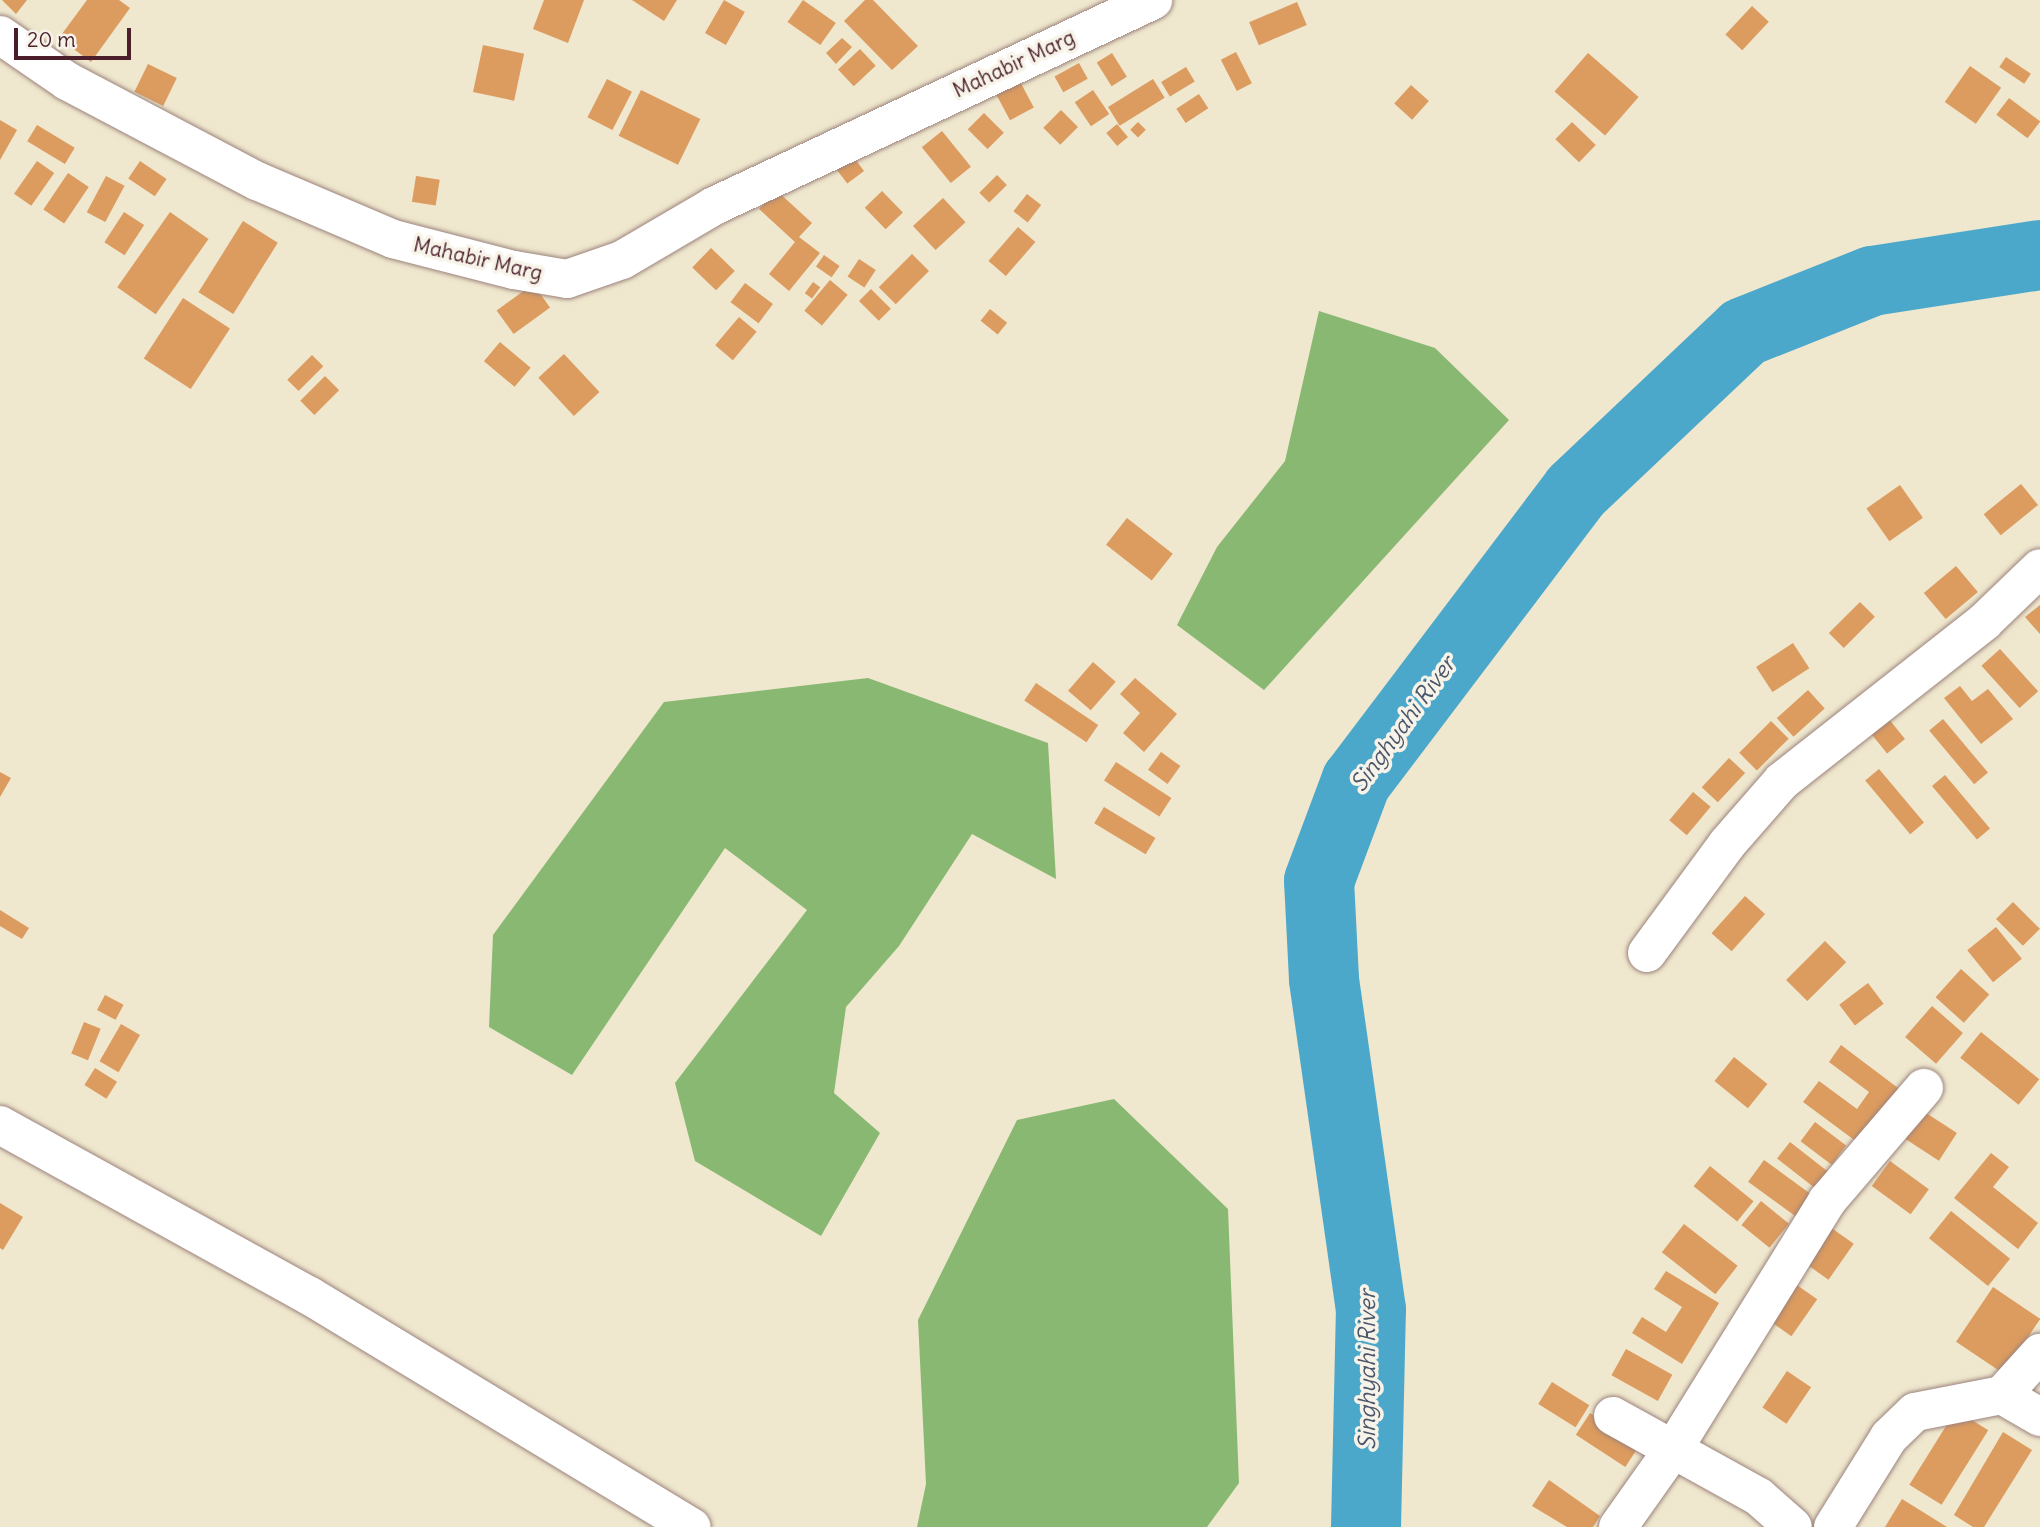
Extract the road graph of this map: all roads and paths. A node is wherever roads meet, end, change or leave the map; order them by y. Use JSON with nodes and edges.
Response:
{"nodes":[{"id":1,"x":1153,"y":0,"type":"edge"},
{"id":2,"x":0,"y":35,"type":"edge"},
{"id":3,"x":2040,"y":568,"type":"edge"},
{"id":4,"x":1647,"y":953,"type":"dead end"},
{"id":5,"x":1924,"y":1088,"type":"dead end"},
{"id":6,"x":0,"y":1125,"type":"edge"},
{"id":7,"x":2040,"y":1353,"type":"edge"},
{"id":8,"x":2002,"y":1395,"type":"junction"},
{"id":9,"x":1613,"y":1416,"type":"dead end"},
{"id":10,"x":2040,"y":1417,"type":"edge"},
{"id":11,"x":1674,"y":1448,"type":"junction"},
{"id":12,"x":692,"y":1527,"type":"edge"},
{"id":13,"x":1618,"y":1527,"type":"edge"},
{"id":14,"x":1793,"y":1527,"type":"edge"},
{"id":15,"x":1833,"y":1527,"type":"edge"}],
"edges":[{"from":1,"to":2,"type":"street","name":"Mahabir Marg"},
{"from":3,"to":4,"type":"street"},
{"from":5,"to":11,"type":"street"},
{"from":6,"to":12,"type":"street"},
{"from":7,"to":8,"type":"street"},
{"from":8,"to":10,"type":"street"},
{"from":8,"to":15,"type":"street"},
{"from":9,"to":11,"type":"street"},
{"from":11,"to":13,"type":"street"},
{"from":11,"to":14,"type":"street"}]}
